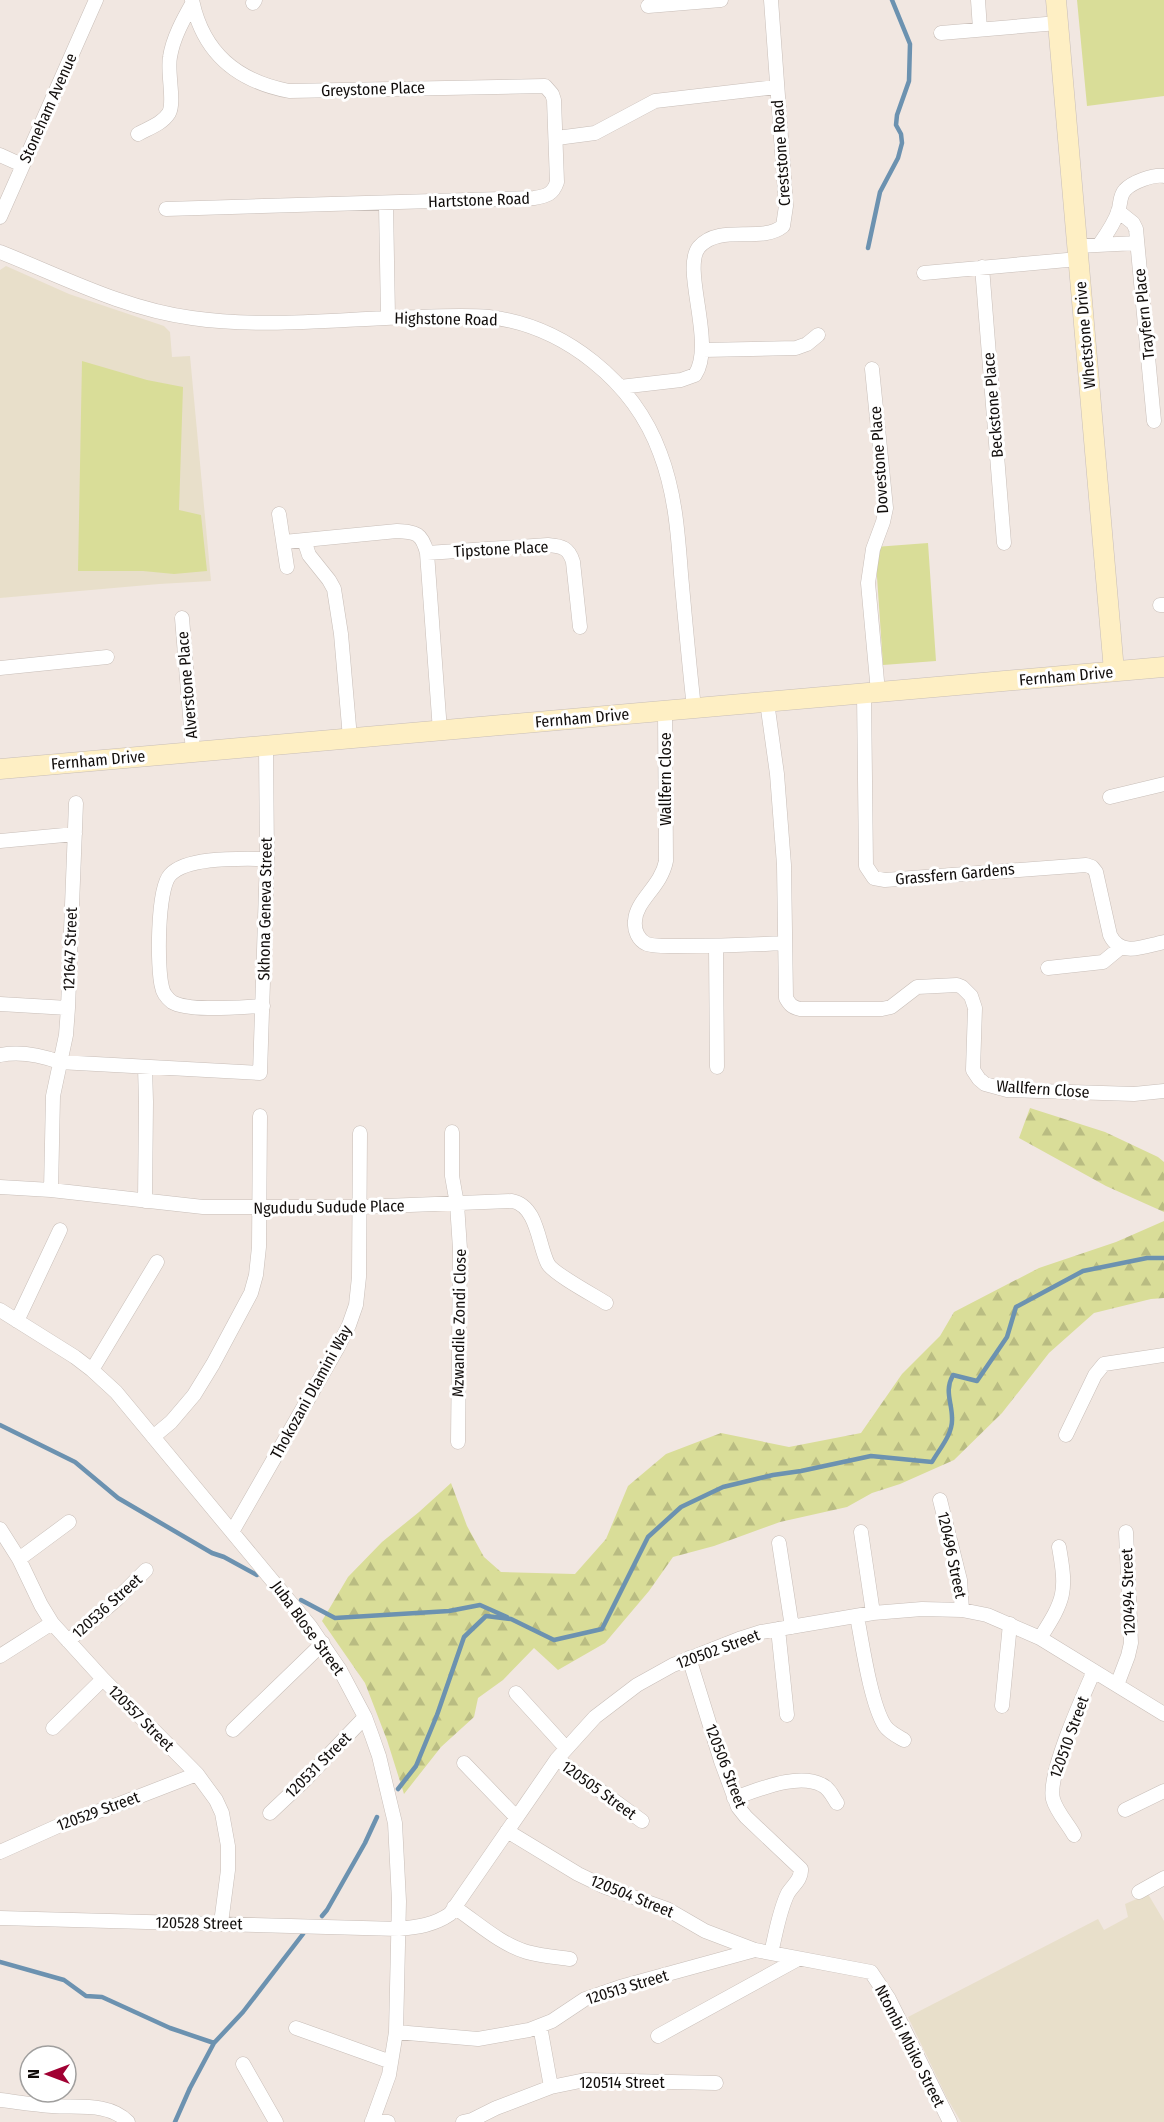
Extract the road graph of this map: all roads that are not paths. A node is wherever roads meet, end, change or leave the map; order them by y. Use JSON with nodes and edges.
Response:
{"nodes":[{"id":1,"x":96,"y":0,"type":"edge"},
{"id":2,"x":722,"y":0,"type":"edge"},
{"id":3,"x":771,"y":0,"type":"edge"},
{"id":4,"x":978,"y":0,"type":"edge"},
{"id":5,"x":1056,"y":0,"type":"edge"},
{"id":6,"x":192,"y":2,"type":"edge"},
{"id":7,"x":648,"y":6,"type":"dead end"},
{"id":8,"x":1058,"y":23,"type":"junction"},
{"id":9,"x":980,"y":29,"type":"junction"},
{"id":10,"x":941,"y":33,"type":"dead end"},
{"id":11,"x":776,"y":87,"type":"junction"},
{"id":12,"x":138,"y":134,"type":"dead end"},
{"id":13,"x":557,"y":138,"type":"junction"},
{"id":14,"x":0,"y":155,"type":"edge"},
{"id":15,"x":22,"y":165,"type":"junction"},
{"id":16,"x":1164,"y":176,"type":"edge"},
{"id":17,"x":386,"y":204,"type":"junction"},
{"id":18,"x":166,"y":209,"type":"dead end"},
{"id":19,"x":1119,"y":212,"type":"junction"},
{"id":20,"x":0,"y":216,"type":"edge"},
{"id":21,"x":1137,"y":243,"type":"junction"},
{"id":22,"x":1099,"y":245,"type":"junction"},
{"id":23,"x":0,"y":252,"type":"edge"},
{"id":24,"x":1078,"y":252,"type":"junction"},
{"id":25,"x":982,"y":267,"type":"junction"},
{"id":26,"x":924,"y":273,"type":"dead end"},
{"id":27,"x":388,"y":317,"type":"junction"},
{"id":28,"x":818,"y":335,"type":"dead end"},
{"id":29,"x":703,"y":350,"type":"junction"},
{"id":30,"x":872,"y":369,"type":"dead end"},
{"id":31,"x":620,"y":387,"type":"junction"},
{"id":32,"x":1154,"y":421,"type":"dead end"},
{"id":33,"x":279,"y":514,"type":"dead end"},
{"id":34,"x":304,"y":540,"type":"junction"},
{"id":35,"x":284,"y":542,"type":"junction"},
{"id":36,"x":1004,"y":543,"type":"dead end"},
{"id":37,"x":427,"y":553,"type":"junction"},
{"id":38,"x":287,"y":567,"type":"dead end"},
{"id":39,"x":182,"y":618,"type":"dead end"},
{"id":40,"x":580,"y":627,"type":"dead end"},
{"id":41,"x":107,"y":657,"type":"dead end"},
{"id":42,"x":1164,"y":667,"type":"edge"},
{"id":43,"x":0,"y":668,"type":"edge"},
{"id":44,"x":1114,"y":671,"type":"junction"},
{"id":45,"x":871,"y":693,"type":"junction"},
{"id":46,"x":767,"y":702,"type":"junction"},
{"id":47,"x":694,"y":708,"type":"junction"},
{"id":48,"x":665,"y":710,"type":"junction"},
{"id":49,"x":440,"y":731,"type":"junction"},
{"id":50,"x":350,"y":738,"type":"junction"},
{"id":51,"x":266,"y":746,"type":"junction"},
{"id":52,"x":193,"y":752,"type":"junction"},
{"id":53,"x":0,"y":769,"type":"edge"},
{"id":54,"x":1164,"y":784,"type":"edge"},
{"id":55,"x":1110,"y":797,"type":"dead end"},
{"id":56,"x":76,"y":803,"type":"dead end"},
{"id":57,"x":75,"y":834,"type":"junction"},
{"id":58,"x":0,"y":841,"type":"edge"},
{"id":59,"x":267,"y":859,"type":"junction"},
{"id":60,"x":1164,"y":942,"type":"edge"},
{"id":61,"x":784,"y":943,"type":"junction"},
{"id":62,"x":716,"y":946,"type":"junction"},
{"id":63,"x":1120,"y":948,"type":"junction"},
{"id":64,"x":1048,"y":968,"type":"dead end"},
{"id":65,"x":0,"y":1004,"type":"edge"},
{"id":66,"x":263,"y":1006,"type":"junction"},
{"id":67,"x":68,"y":1008,"type":"junction"},
{"id":68,"x":0,"y":1055,"type":"edge"},
{"id":69,"x":59,"y":1062,"type":"junction"},
{"id":70,"x":145,"y":1067,"type":"junction"},
{"id":71,"x":717,"y":1067,"type":"dead end"},
{"id":72,"x":1164,"y":1091,"type":"edge"},
{"id":73,"x":260,"y":1116,"type":"dead end"},
{"id":74,"x":452,"y":1132,"type":"dead end"},
{"id":75,"x":360,"y":1133,"type":"dead end"},
{"id":76,"x":0,"y":1187,"type":"edge"},
{"id":77,"x":51,"y":1190,"type":"junction"},
{"id":78,"x":145,"y":1201,"type":"junction"},
{"id":79,"x":457,"y":1204,"type":"junction"},
{"id":80,"x":360,"y":1207,"type":"junction"},
{"id":81,"x":258,"y":1208,"type":"junction"},
{"id":82,"x":60,"y":1230,"type":"dead end"},
{"id":83,"x":157,"y":1262,"type":"dead end"},
{"id":84,"x":606,"y":1304,"type":"dead end"},
{"id":85,"x":0,"y":1310,"type":"edge"},
{"id":86,"x":17,"y":1321,"type":"junction"},
{"id":87,"x":1164,"y":1355,"type":"edge"},
{"id":88,"x":92,"y":1370,"type":"junction"},
{"id":89,"x":1066,"y":1435,"type":"dead end"},
{"id":90,"x":153,"y":1437,"type":"junction"},
{"id":91,"x":458,"y":1442,"type":"dead end"},
{"id":92,"x":940,"y":1500,"type":"dead end"},
{"id":93,"x":69,"y":1522,"type":"dead end"},
{"id":94,"x":0,"y":1529,"type":"edge"},
{"id":95,"x":232,"y":1532,"type":"junction"},
{"id":96,"x":861,"y":1532,"type":"dead end"},
{"id":97,"x":1126,"y":1532,"type":"dead end"},
{"id":98,"x":779,"y":1543,"type":"dead end"},
{"id":99,"x":1059,"y":1546,"type":"dead end"},
{"id":100,"x":19,"y":1559,"type":"junction"},
{"id":101,"x":147,"y":1570,"type":"dead end"},
{"id":102,"x":962,"y":1610,"type":"junction"},
{"id":103,"x":873,"y":1613,"type":"junction"},
{"id":104,"x":857,"y":1616,"type":"junction"},
{"id":105,"x":52,"y":1623,"type":"junction"},
{"id":106,"x":1010,"y":1624,"type":"junction"},
{"id":107,"x":792,"y":1627,"type":"junction"},
{"id":108,"x":778,"y":1629,"type":"junction"},
{"id":109,"x":1040,"y":1638,"type":"junction"},
{"id":110,"x":68,"y":1641,"type":"junction"},
{"id":111,"x":323,"y":1643,"type":"junction"},
{"id":112,"x":0,"y":1656,"type":"edge"},
{"id":113,"x":689,"y":1658,"type":"junction"},
{"id":114,"x":1094,"y":1671,"type":"junction"},
{"id":115,"x":103,"y":1679,"type":"junction"},
{"id":116,"x":1117,"y":1685,"type":"junction"},
{"id":117,"x":516,"y":1693,"type":"dead end"},
{"id":118,"x":1002,"y":1706,"type":"dead end"},
{"id":119,"x":1164,"y":1714,"type":"edge"},
{"id":120,"x":788,"y":1716,"type":"dead end"},
{"id":121,"x":365,"y":1717,"type":"junction"},
{"id":122,"x":53,"y":1728,"type":"dead end"},
{"id":123,"x":233,"y":1730,"type":"dead end"},
{"id":124,"x":904,"y":1740,"type":"dead end"},
{"id":125,"x":566,"y":1748,"type":"junction"},
{"id":126,"x":557,"y":1759,"type":"junction"},
{"id":127,"x":464,"y":1763,"type":"dead end"},
{"id":128,"x":197,"y":1774,"type":"junction"},
{"id":129,"x":1164,"y":1791,"type":"edge"},
{"id":130,"x":734,"y":1798,"type":"junction"},
{"id":131,"x":837,"y":1803,"type":"dead end"},
{"id":132,"x":1125,"y":1809,"type":"dead end"},
{"id":133,"x":270,"y":1813,"type":"dead end"},
{"id":134,"x":516,"y":1817,"type":"junction"},
{"id":135,"x":642,"y":1821,"type":"dead end"},
{"id":136,"x":507,"y":1831,"type":"junction"},
{"id":137,"x":1074,"y":1835,"type":"dead end"},
{"id":138,"x":0,"y":1852,"type":"edge"},
{"id":139,"x":1164,"y":1878,"type":"edge"},
{"id":140,"x":1139,"y":1892,"type":"dead end"},
{"id":141,"x":454,"y":1907,"type":"junction"},
{"id":142,"x":0,"y":1918,"type":"edge"},
{"id":143,"x":221,"y":1923,"type":"junction"},
{"id":144,"x":399,"y":1929,"type":"junction"},
{"id":145,"x":755,"y":1950,"type":"junction"},
{"id":146,"x":771,"y":1953,"type":"junction"},
{"id":147,"x":570,"y":1959,"type":"dead end"},
{"id":148,"x":798,"y":1959,"type":"junction"},
{"id":149,"x":540,"y":2026,"type":"junction"},
{"id":150,"x":296,"y":2028,"type":"dead end"},
{"id":151,"x":396,"y":2032,"type":"junction"},
{"id":152,"x":658,"y":2036,"type":"dead end"},
{"id":153,"x":392,"y":2062,"type":"junction"},
{"id":154,"x":243,"y":2064,"type":"dead end"},
{"id":155,"x":716,"y":2083,"type":"dead end"},
{"id":156,"x":551,"y":2087,"type":"junction"},
{"id":157,"x":0,"y":2100,"type":"edge"},
{"id":158,"x":469,"y":2121,"type":"edge"},
{"id":159,"x":129,"y":2122,"type":"edge"},
{"id":160,"x":276,"y":2122,"type":"edge"},
{"id":161,"x":372,"y":2122,"type":"edge"},
{"id":162,"x":388,"y":2122,"type":"edge"},
{"id":163,"x":950,"y":2122,"type":"edge"}],
"edges":[{"from":1,"to":15,"type":"street","name":"Stoneham Avenue"},
{"from":2,"to":7,"type":"street"},
{"from":3,"to":11,"type":"street","name":"Creststone Road"},
{"from":4,"to":9,"type":"street"},
{"from":5,"to":8,"type":"street","name":"Whetstone Drive"},
{"from":6,"to":12,"type":"street"},
{"from":6,"to":13,"type":"street","name":"Greystone Place"},
{"from":8,"to":9,"type":"street"},
{"from":8,"to":24,"type":"street","name":"Whetstone Drive"},
{"from":9,"to":10,"type":"street"},
{"from":11,"to":13,"type":"street"},
{"from":11,"to":29,"type":"street","name":"Creststone Road"},
{"from":13,"to":17,"type":"street","name":"Hartstone Road"},
{"from":14,"to":15,"type":"street"},
{"from":15,"to":20,"type":"street","name":"Stoneham Avenue"},
{"from":16,"to":19,"type":"street"},
{"from":17,"to":18,"type":"street","name":"Hartstone Road"},
{"from":17,"to":27,"type":"street"},
{"from":19,"to":21,"type":"street","name":"Trayfern Place"},
{"from":19,"to":22,"type":"street"},
{"from":21,"to":22,"type":"street"},
{"from":21,"to":32,"type":"street","name":"Trayfern Place"},
{"from":22,"to":24,"type":"street"},
{"from":23,"to":27,"type":"street","name":"Highstone Road"},
{"from":24,"to":25,"type":"street"},
{"from":24,"to":44,"type":"street","name":"Whetstone Drive"},
{"from":25,"to":26,"type":"street"},
{"from":25,"to":36,"type":"street","name":"Beckstone Place"},
{"from":27,"to":31,"type":"street","name":"Highstone Road"},
{"from":28,"to":29,"type":"street"},
{"from":29,"to":31,"type":"street","name":"Creststone Road"},
{"from":30,"to":45,"type":"street","name":"Dovestone Place"},
{"from":31,"to":47,"type":"street","name":"Highstone Road"},
{"from":33,"to":35,"type":"street"},
{"from":34,"to":35,"type":"street"},
{"from":34,"to":37,"type":"street"},
{"from":34,"to":50,"type":"street"},
{"from":35,"to":38,"type":"street"},
{"from":37,"to":40,"type":"street","name":"Tipstone Place"},
{"from":37,"to":49,"type":"street"},
{"from":39,"to":52,"type":"street","name":"Alverstone Place"},
{"from":41,"to":43,"type":"street"},
{"from":42,"to":44,"type":"street","name":"Fernham Drive"},
{"from":44,"to":45,"type":"street","name":"Fernham Drive"},
{"from":45,"to":46,"type":"street","name":"Fernham Drive"},
{"from":45,"to":63,"type":"street","name":"Grassfern Gardens"},
{"from":46,"to":47,"type":"street","name":"Fernham Drive"},
{"from":46,"to":61,"type":"street","name":"Wallfern Close"},
{"from":47,"to":48,"type":"street","name":"Fernham Drive"},
{"from":48,"to":49,"type":"street","name":"Fernham Drive"},
{"from":48,"to":62,"type":"street","name":"Wallfern Close"},
{"from":49,"to":50,"type":"street","name":"Fernham Drive"},
{"from":50,"to":51,"type":"street","name":"Fernham Drive"},
{"from":51,"to":52,"type":"street","name":"Fernham Drive"},
{"from":51,"to":59,"type":"street","name":"Skhona Geneva Street"},
{"from":52,"to":53,"type":"street","name":"Fernham Drive"},
{"from":54,"to":55,"type":"street"},
{"from":56,"to":57,"type":"street","name":"121647 Street"},
{"from":57,"to":58,"type":"street"},
{"from":57,"to":67,"type":"street","name":"121647 Street"},
{"from":59,"to":66,"type":"street","name":"Skhona Geneva Street"},
{"from":59,"to":66,"type":"street"},
{"from":60,"to":63,"type":"street"},
{"from":61,"to":62,"type":"street","name":"Wallfern Close"},
{"from":61,"to":72,"type":"street","name":"Wallfern Close"},
{"from":62,"to":71,"type":"street"},
{"from":63,"to":64,"type":"street"},
{"from":65,"to":67,"type":"street"},
{"from":66,"to":70,"type":"street","name":"Skhona Geneva Street"},
{"from":67,"to":69,"type":"street","name":"121647 Street"},
{"from":68,"to":69,"type":"street"},
{"from":69,"to":70,"type":"street"},
{"from":69,"to":77,"type":"street","name":"121647 Street"},
{"from":70,"to":78,"type":"street"},
{"from":73,"to":81,"type":"street"},
{"from":74,"to":79,"type":"street","name":"Mzwandile Zondi Close"},
{"from":75,"to":80,"type":"street","name":"Thokozani Dlamini Way"},
{"from":76,"to":77,"type":"street","name":"Ngududu Sudude Place"},
{"from":77,"to":78,"type":"street","name":"Ngududu Sudude Place"},
{"from":78,"to":81,"type":"street","name":"Ngududu Sudude Place"},
{"from":79,"to":80,"type":"street","name":"Ngududu Sudude Place"},
{"from":79,"to":84,"type":"street","name":"Ngududu Sudude Place"},
{"from":79,"to":91,"type":"street","name":"Mzwandile Zondi Close"},
{"from":80,"to":81,"type":"street","name":"Ngududu Sudude Place"},
{"from":80,"to":95,"type":"street","name":"Thokozani Dlamini Way"},
{"from":81,"to":90,"type":"street"},
{"from":82,"to":86,"type":"street"},
{"from":83,"to":88,"type":"street"},
{"from":85,"to":86,"type":"street","name":"Juba Blose Street"},
{"from":86,"to":88,"type":"street","name":"Juba Blose Street"},
{"from":87,"to":89,"type":"street"},
{"from":88,"to":90,"type":"street","name":"Juba Blose Street"},
{"from":90,"to":95,"type":"street","name":"Juba Blose Street"},
{"from":92,"to":102,"type":"street","name":"120496 Street"},
{"from":93,"to":100,"type":"street"},
{"from":94,"to":100,"type":"street","name":"120557 Street"},
{"from":95,"to":111,"type":"street","name":"Juba Blose Street"},
{"from":96,"to":103,"type":"street"},
{"from":97,"to":116,"type":"street","name":"120494 Street"},
{"from":98,"to":107,"type":"street"},
{"from":99,"to":109,"type":"street"},
{"from":100,"to":105,"type":"street","name":"120557 Street"},
{"from":101,"to":110,"type":"street","name":"120536 Street"},
{"from":102,"to":103,"type":"street","name":"120502 Street"},
{"from":102,"to":106,"type":"street","name":"120502 Street"},
{"from":103,"to":104,"type":"street","name":"120502 Street"},
{"from":104,"to":107,"type":"street","name":"120502 Street"},
{"from":104,"to":124,"type":"street"},
{"from":105,"to":110,"type":"street","name":"120557 Street"},
{"from":105,"to":112,"type":"street"},
{"from":106,"to":109,"type":"street","name":"120502 Street"},
{"from":106,"to":118,"type":"street"},
{"from":107,"to":108,"type":"street","name":"120502 Street"},
{"from":108,"to":113,"type":"street","name":"120502 Street"},
{"from":108,"to":120,"type":"street"},
{"from":109,"to":114,"type":"street","name":"120502 Street"},
{"from":110,"to":115,"type":"street","name":"120557 Street"},
{"from":111,"to":121,"type":"street","name":"Juba Blose Street"},
{"from":111,"to":123,"type":"street"},
{"from":113,"to":125,"type":"street","name":"120502 Street"},
{"from":113,"to":130,"type":"street","name":"120506 Street"},
{"from":114,"to":116,"type":"street","name":"120502 Street"},
{"from":114,"to":137,"type":"street","name":"120510 Street"},
{"from":115,"to":122,"type":"street"},
{"from":115,"to":128,"type":"street","name":"120557 Street"},
{"from":116,"to":119,"type":"street","name":"120502 Street"},
{"from":117,"to":125,"type":"street"},
{"from":121,"to":133,"type":"street","name":"120531 Street"},
{"from":121,"to":144,"type":"street","name":"Juba Blose Street"},
{"from":125,"to":126,"type":"street","name":"120502 Street"},
{"from":126,"to":134,"type":"street","name":"120502 Street"},
{"from":126,"to":135,"type":"street","name":"120505 Street"},
{"from":127,"to":134,"type":"street"},
{"from":128,"to":138,"type":"street","name":"120529 Street"},
{"from":128,"to":143,"type":"street","name":"120557 Street"},
{"from":129,"to":132,"type":"street"},
{"from":130,"to":131,"type":"street"},
{"from":130,"to":146,"type":"street","name":"120506 Street"},
{"from":134,"to":136,"type":"street","name":"120502 Street"},
{"from":136,"to":141,"type":"street","name":"120502 Street"},
{"from":136,"to":145,"type":"street","name":"120504 Street"},
{"from":139,"to":140,"type":"street"},
{"from":141,"to":144,"type":"street","name":"120502 Street"},
{"from":141,"to":147,"type":"street"},
{"from":142,"to":143,"type":"street","name":"120528 Street"},
{"from":143,"to":144,"type":"street","name":"120528 Street"},
{"from":144,"to":151,"type":"street","name":"Juba Blose Street"},
{"from":145,"to":146,"type":"street","name":"120504 Street"},
{"from":145,"to":149,"type":"street","name":"120513 Street"},
{"from":146,"to":148,"type":"street","name":"120504 Street"},
{"from":148,"to":152,"type":"street"},
{"from":148,"to":163,"type":"street","name":"Ntombi Mbiko Street"},
{"from":149,"to":151,"type":"street","name":"120513 Street"},
{"from":149,"to":156,"type":"street"},
{"from":150,"to":153,"type":"street"},
{"from":151,"to":153,"type":"street","name":"Juba Blose Street"},
{"from":153,"to":161,"type":"street","name":"Juba Blose Street"},
{"from":154,"to":160,"type":"street"},
{"from":155,"to":156,"type":"street","name":"120514 Street"},
{"from":156,"to":158,"type":"street","name":"120514 Street"},
{"from":157,"to":159,"type":"street"},
{"from":161,"to":162,"type":"street"}]}
